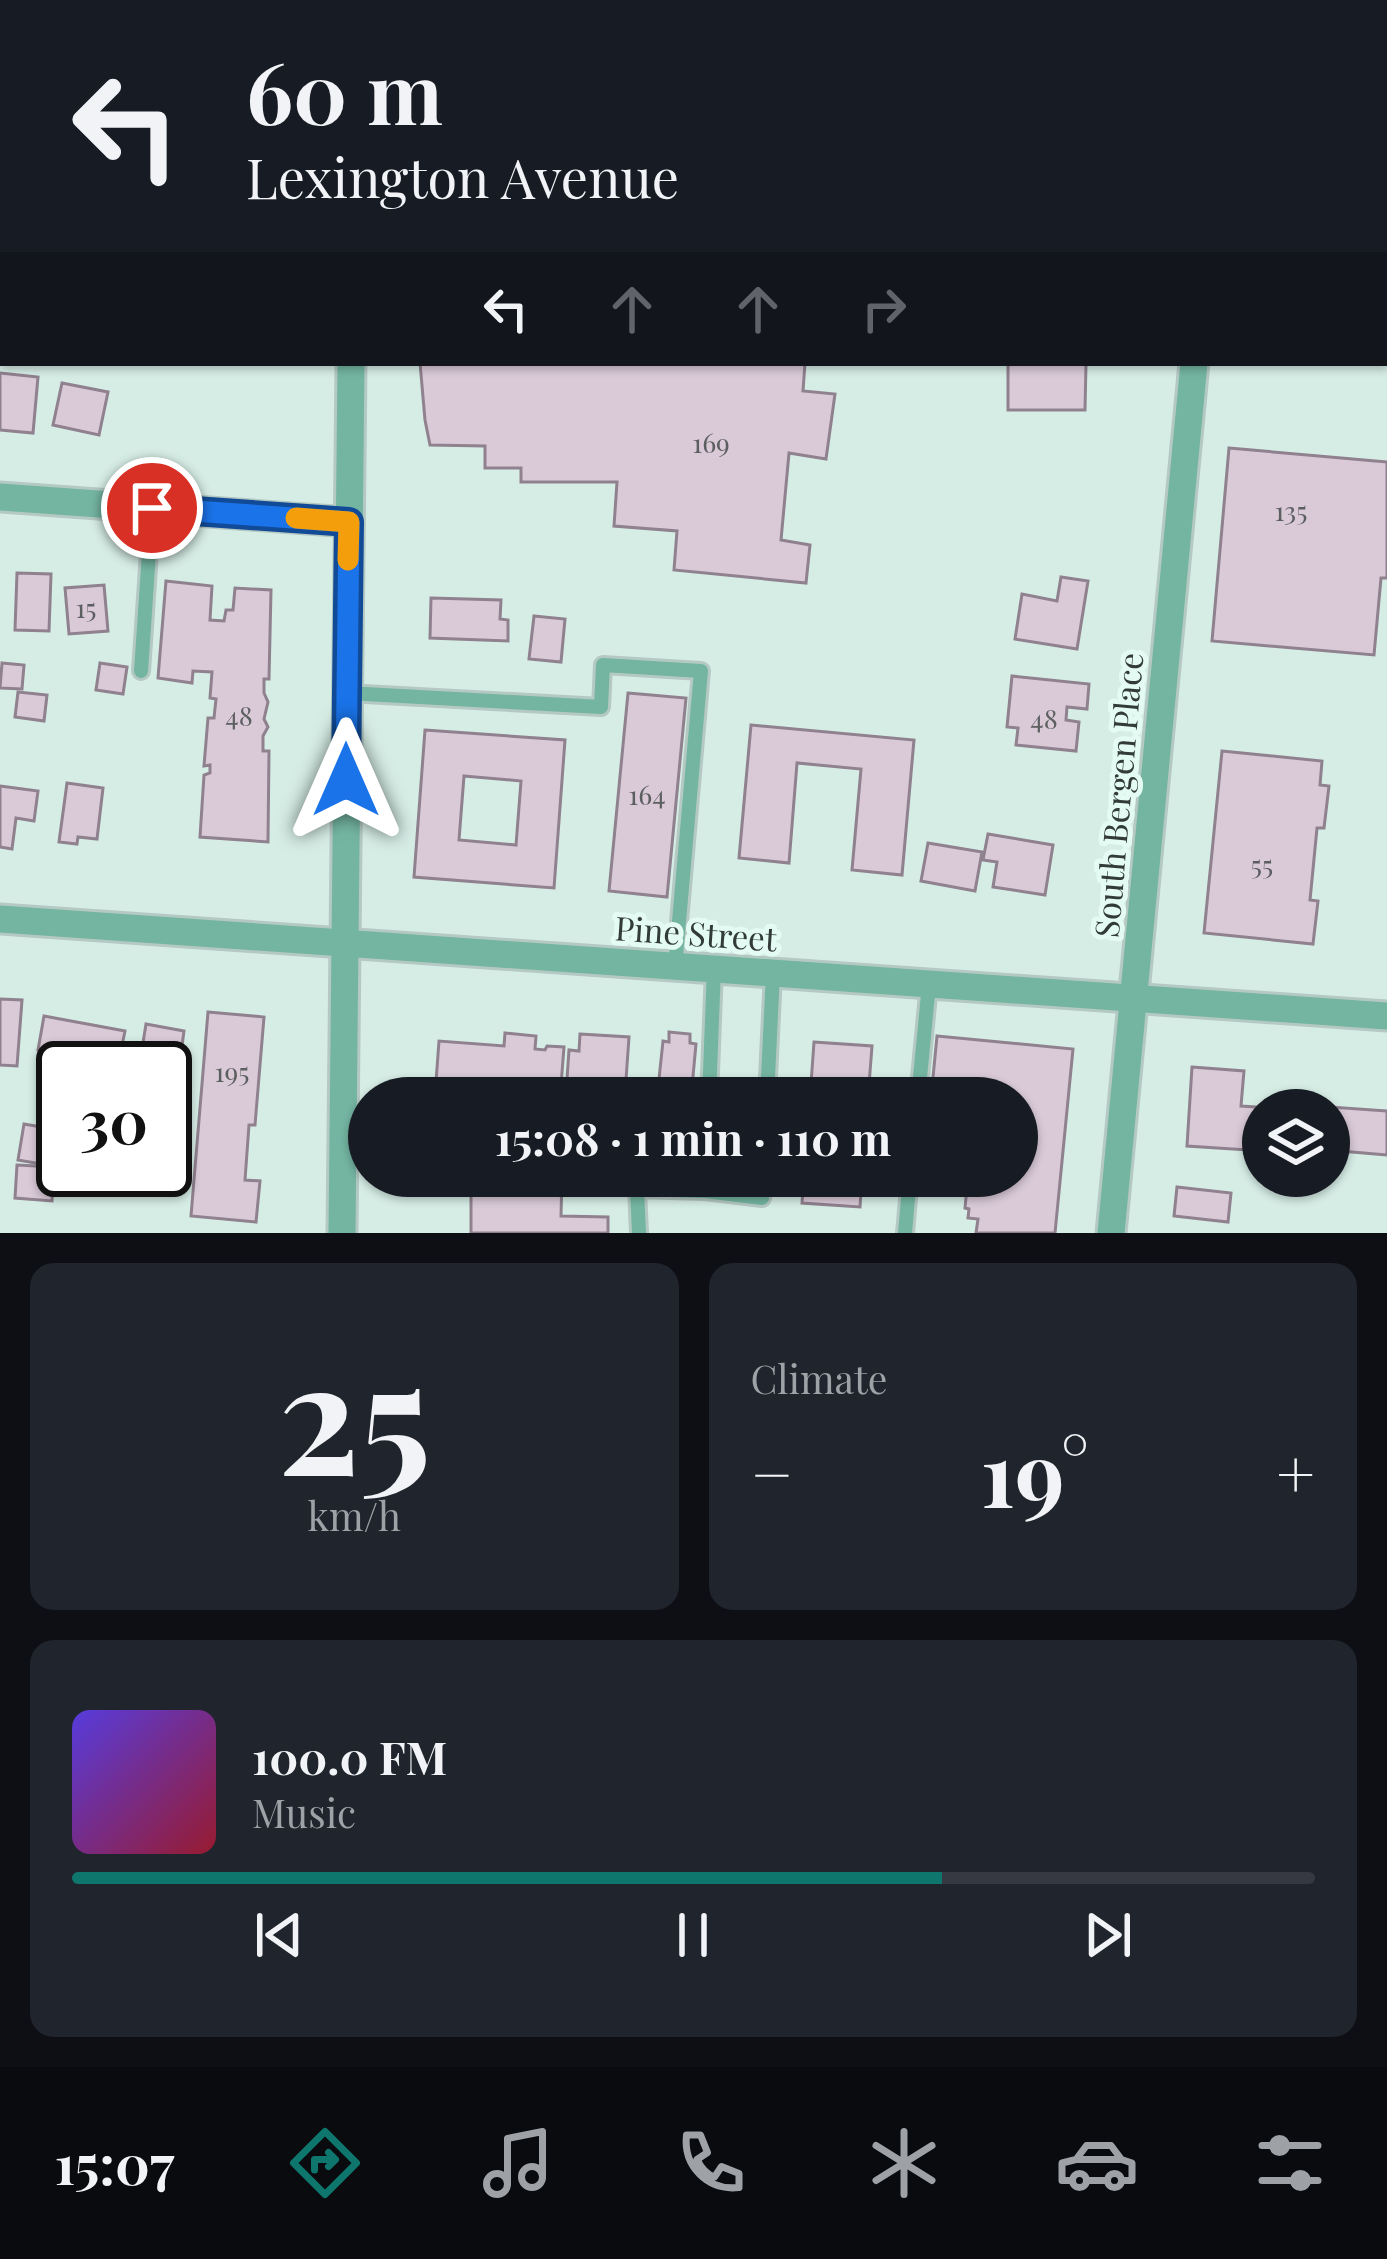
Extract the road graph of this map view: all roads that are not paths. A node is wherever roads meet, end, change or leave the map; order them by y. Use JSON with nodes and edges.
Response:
{"nodes":[{"id":1,"x":351,"y":366,"type":"edge"},
{"id":2,"x":1194,"y":366,"type":"edge"},
{"id":3,"x":0,"y":496,"type":"edge"},
{"id":4,"x":152,"y":508,"type":"junction"},
{"id":5,"x":349,"y":522,"type":"junction"},
{"id":6,"x":140,"y":670,"type":"dead end"},
{"id":7,"x":347,"y":693,"type":"junction"},
{"id":8,"x":0,"y":919,"type":"edge"},
{"id":9,"x":346,"y":944,"type":"junction"},
{"id":10,"x":675,"y":967,"type":"junction"},
{"id":11,"x":714,"y":968,"type":"junction"},
{"id":12,"x":773,"y":973,"type":"junction"},
{"id":13,"x":929,"y":984,"type":"junction"},
{"id":14,"x":1134,"y":998,"type":"junction"},
{"id":15,"x":1387,"y":1016,"type":"edge"},
{"id":16,"x":710,"y":1077,"type":"edge"},
{"id":17,"x":768,"y":1077,"type":"edge"},
{"id":18,"x":920,"y":1077,"type":"edge"},
{"id":19,"x":637,"y":1197,"type":"edge"},
{"id":20,"x":908,"y":1197,"type":"edge"},
{"id":21,"x":342,"y":1233,"type":"edge"},
{"id":22,"x":639,"y":1233,"type":"edge"},
{"id":23,"x":905,"y":1233,"type":"edge"},
{"id":24,"x":1112,"y":1233,"type":"edge"}],
"edges":[{"from":1,"to":5,"type":"street"},
{"from":2,"to":14,"type":"street","name":"South Bergen Place"},
{"from":3,"to":4,"type":"street"},
{"from":4,"to":5,"type":"street"},
{"from":4,"to":6,"type":"lane"},
{"from":5,"to":7,"type":"street"},
{"from":7,"to":9,"type":"street"},
{"from":7,"to":10,"type":"lane"},
{"from":8,"to":9,"type":"street","name":"Pine Street"},
{"from":9,"to":10,"type":"street","name":"Pine Street"},
{"from":9,"to":21,"type":"street"},
{"from":10,"to":11,"type":"street","name":"Pine Street"},
{"from":11,"to":12,"type":"street","name":"Pine Street"},
{"from":11,"to":16,"type":"lane"},
{"from":12,"to":13,"type":"street","name":"Pine Street"},
{"from":12,"to":17,"type":"lane"},
{"from":13,"to":14,"type":"street","name":"Pine Street"},
{"from":13,"to":18,"type":"lane"},
{"from":14,"to":15,"type":"street","name":"Pine Street"},
{"from":14,"to":24,"type":"street","name":"South Bergen Place"},
{"from":19,"to":22,"type":"lane"},
{"from":20,"to":23,"type":"lane"}]}
